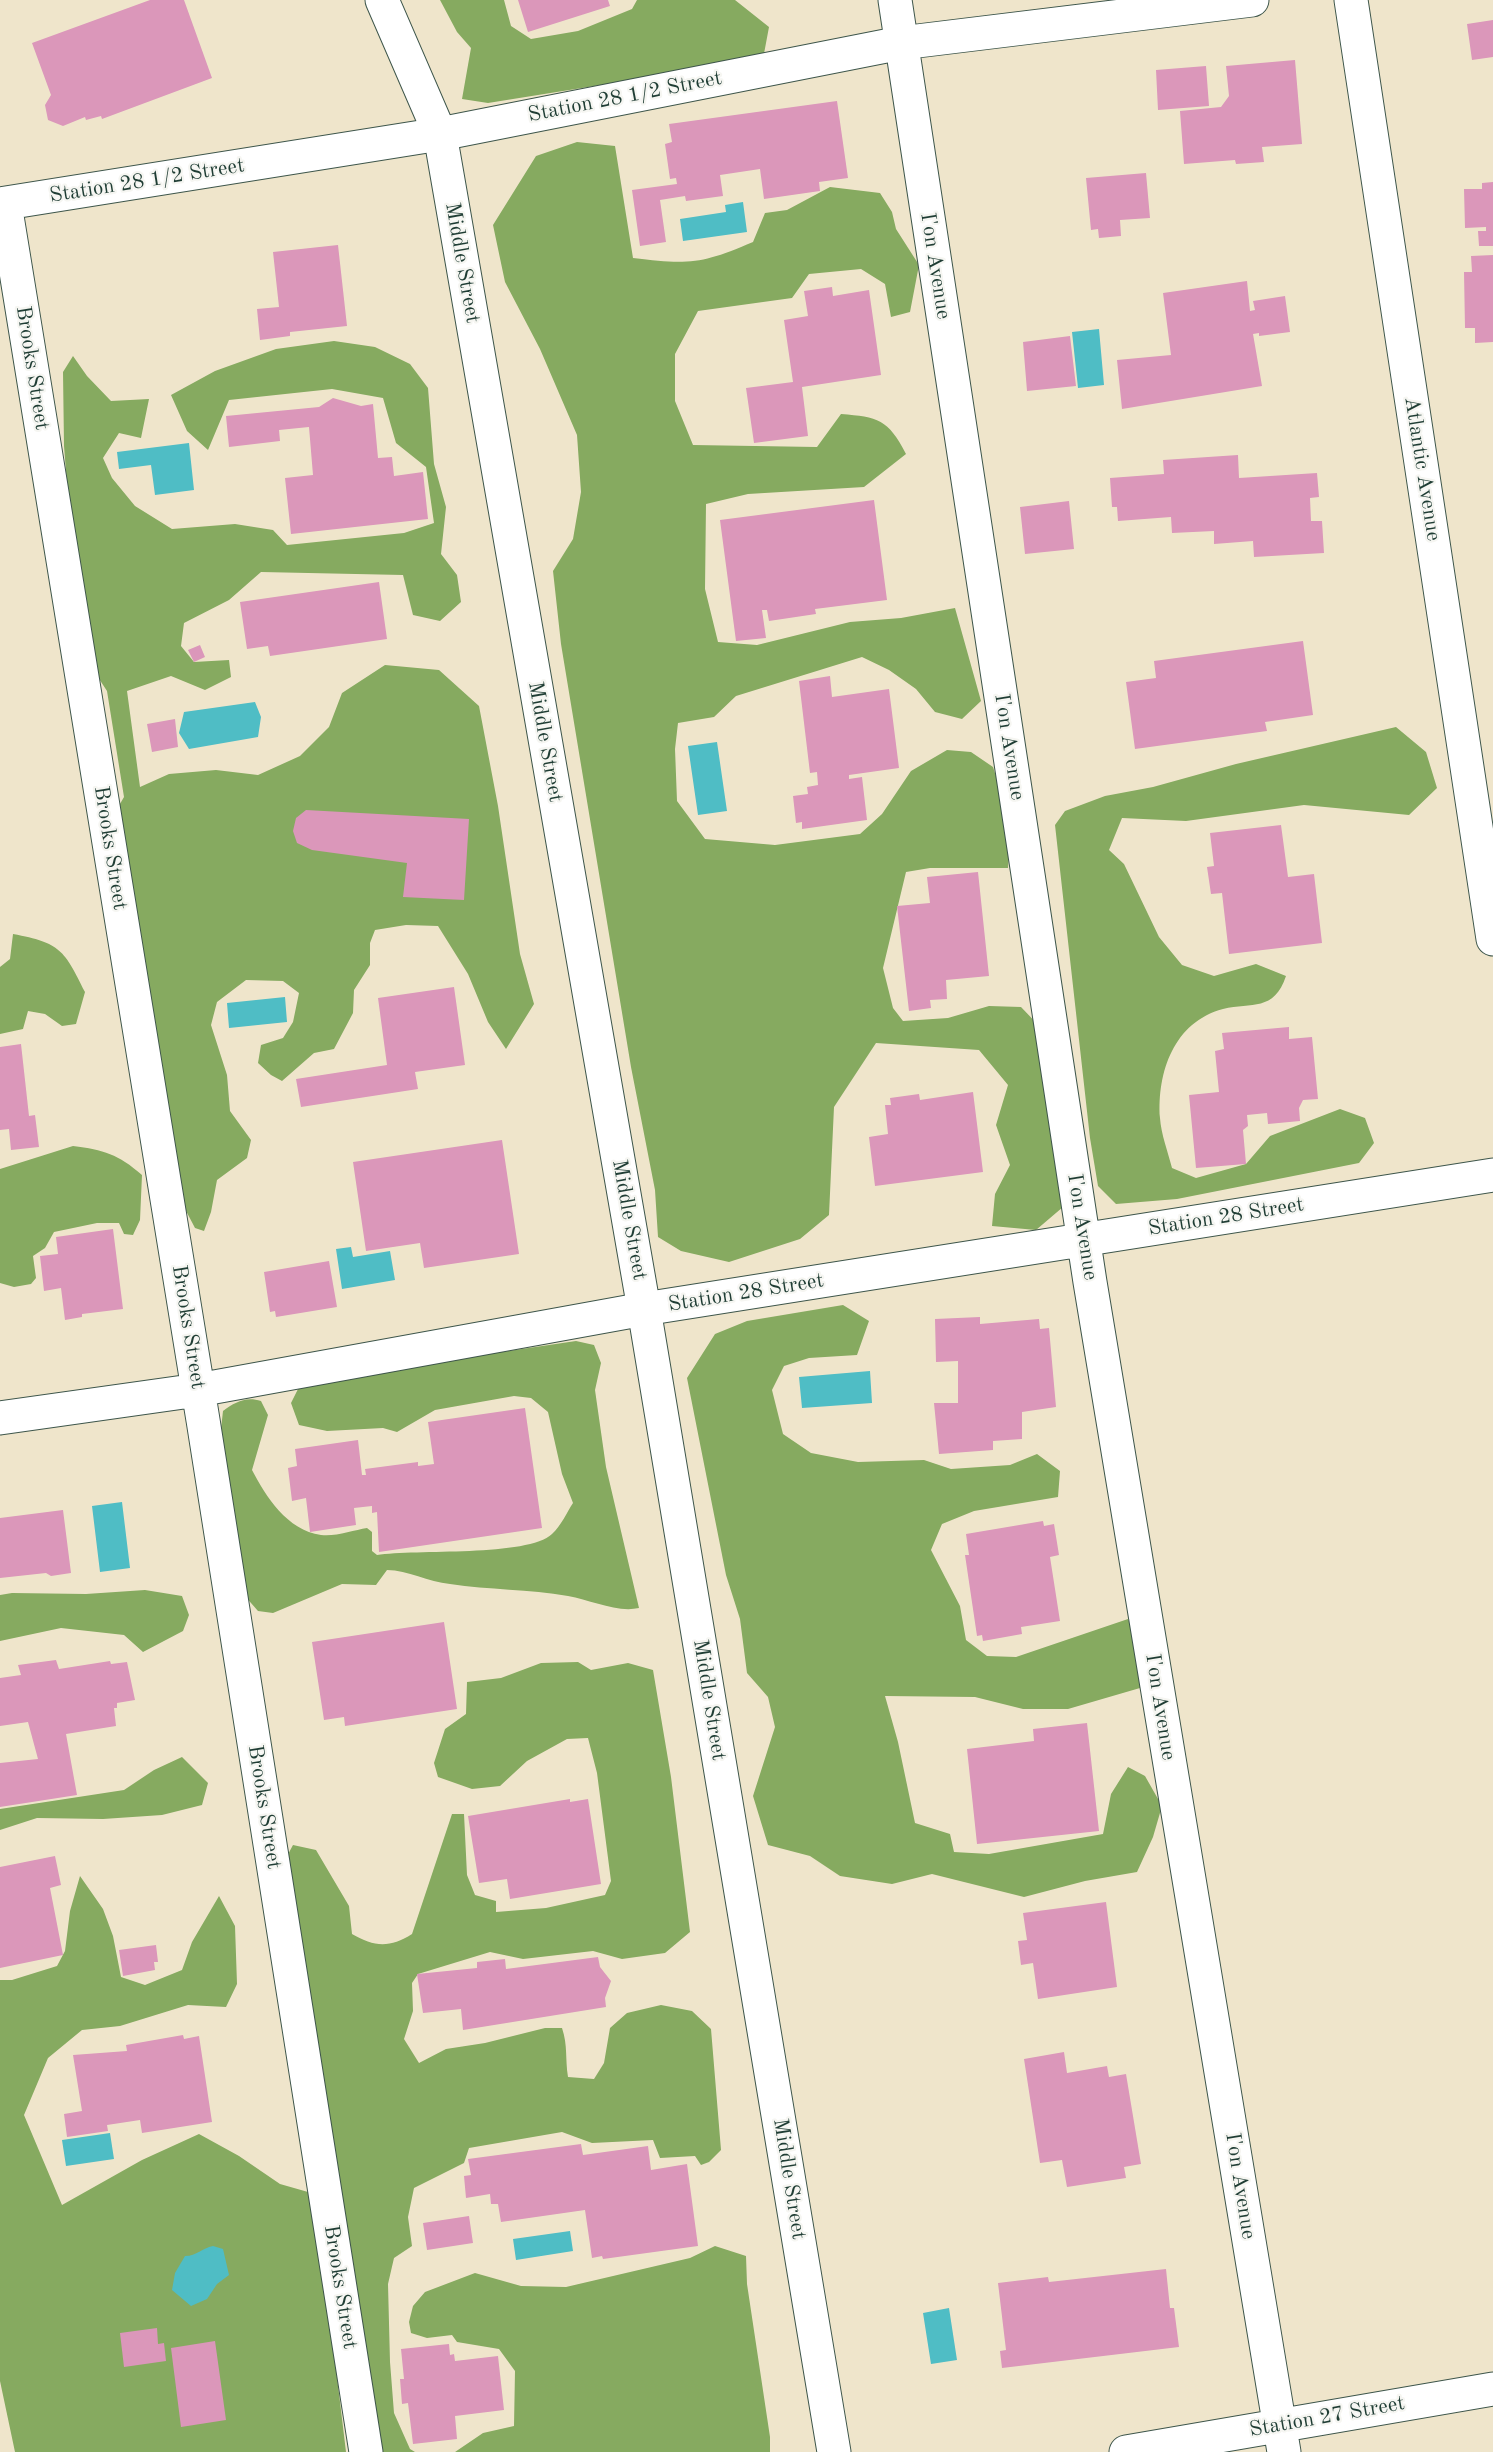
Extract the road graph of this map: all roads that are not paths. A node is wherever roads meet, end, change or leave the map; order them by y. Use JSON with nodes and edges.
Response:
{"nodes":[{"id":1,"x":382,"y":0,"type":"edge"},
{"id":2,"x":895,"y":0,"type":"edge"},
{"id":3,"x":1252,"y":0,"type":"edge"},
{"id":4,"x":1351,"y":0,"type":"edge"},
{"id":5,"x":901,"y":43,"type":"junction"},
{"id":6,"x":440,"y":134,"type":"junction"},
{"id":7,"x":2,"y":204,"type":"edge"},
{"id":8,"x":1493,"y":939,"type":"edge"},
{"id":9,"x":1493,"y":1175,"type":"edge"},
{"id":10,"x":1084,"y":1240,"type":"junction"},
{"id":11,"x":644,"y":1309,"type":"junction"},
{"id":12,"x":198,"y":1390,"type":"junction"},
{"id":13,"x":0,"y":1418,"type":"edge"},
{"id":14,"x":1493,"y":2389,"type":"edge"},
{"id":15,"x":1282,"y":2439,"type":"edge"},
{"id":16,"x":366,"y":2452,"type":"edge"},
{"id":17,"x":834,"y":2452,"type":"edge"},
{"id":18,"x":1126,"y":2452,"type":"edge"}],
"edges":[{"from":1,"to":6,"type":"street","name":"Middle Street"},
{"from":2,"to":5,"type":"street","name":"I'on Avenue"},
{"from":3,"to":5,"type":"street","name":"Station 28 1/2 Street"},
{"from":4,"to":8,"type":"street","name":"Atlantic Avenue"},
{"from":5,"to":6,"type":"street","name":"Station 28 1/2 Street"},
{"from":5,"to":10,"type":"street","name":"I'on Avenue"},
{"from":6,"to":7,"type":"street","name":"Station 28 1/2 Street"},
{"from":6,"to":11,"type":"street","name":"Middle Street"},
{"from":7,"to":12,"type":"street","name":"Brooks Street"},
{"from":9,"to":10,"type":"street","name":"Station 28 Street"},
{"from":10,"to":11,"type":"street","name":"Station 28 Street"},
{"from":10,"to":15,"type":"street","name":"I'on Avenue"},
{"from":11,"to":12,"type":"street","name":"Station 28 Street"},
{"from":11,"to":17,"type":"street","name":"Middle Street"},
{"from":12,"to":13,"type":"street","name":"Station 28 Street"},
{"from":12,"to":16,"type":"street","name":"Brooks Street"},
{"from":14,"to":15,"type":"street","name":"Station 27 Street"},
{"from":15,"to":18,"type":"street","name":"Station 27 Street"}]}
